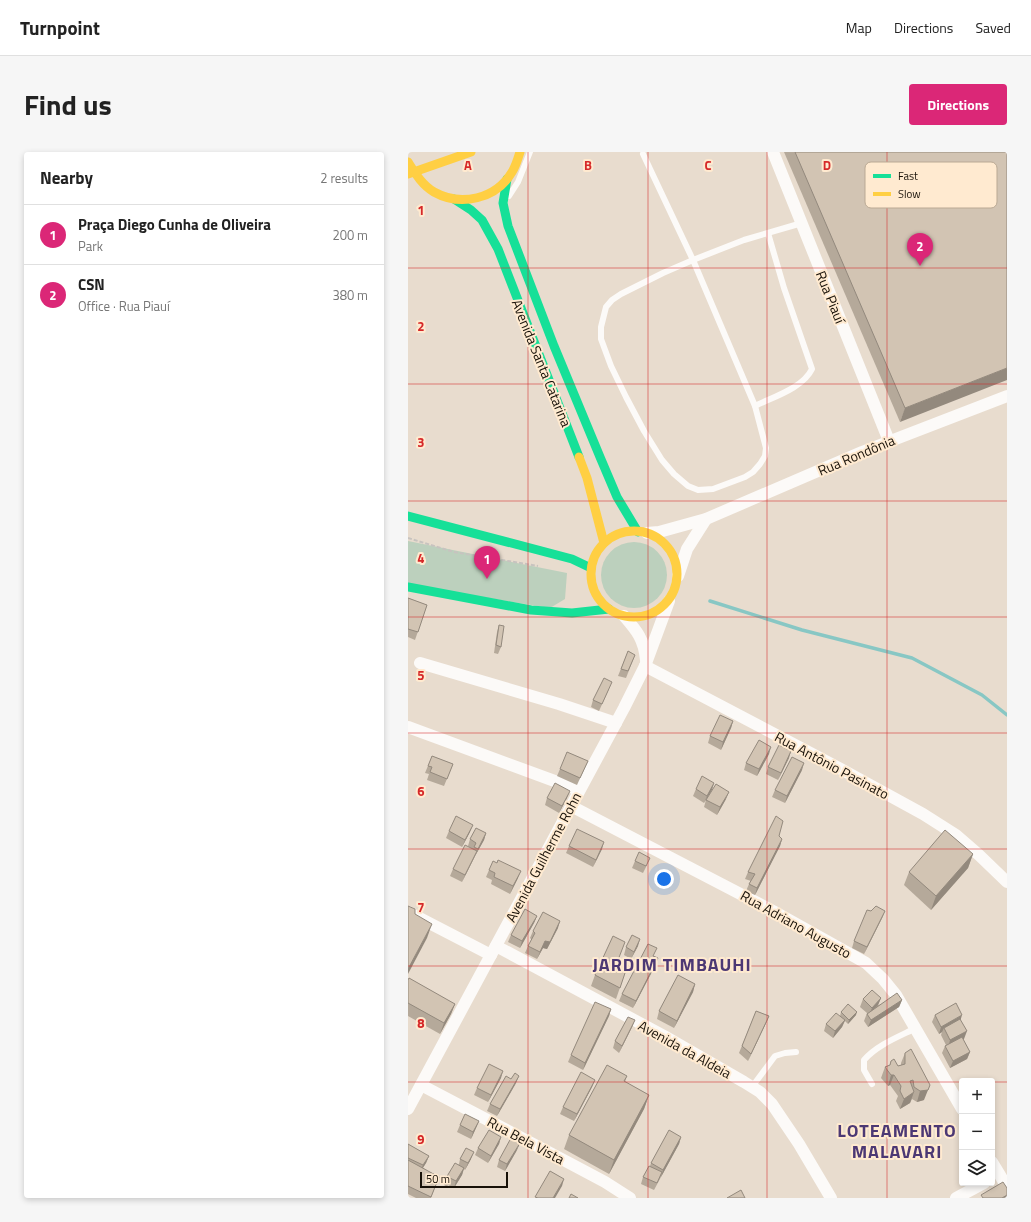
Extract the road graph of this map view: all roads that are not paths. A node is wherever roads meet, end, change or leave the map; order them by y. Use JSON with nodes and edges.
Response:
{"nodes":[{"id":1,"x":471,"y":152,"type":"edge"},
{"id":2,"x":520,"y":152,"type":"edge"},
{"id":3,"x":530,"y":152,"type":"edge"},
{"id":4,"x":773,"y":152,"type":"edge"},
{"id":5,"x":643,"y":154,"type":"dead end"},
{"id":6,"x":408,"y":162,"type":"edge"},
{"id":7,"x":411,"y":173,"type":"edge"},
{"id":8,"x":507,"y":180,"type":"junction"},
{"id":9,"x":454,"y":199,"type":"junction"},
{"id":10,"x":503,"y":203,"type":"junction"},
{"id":11,"x":802,"y":223,"type":"junction"},
{"id":12,"x":768,"y":233,"type":"junction"},
{"id":13,"x":694,"y":260,"type":"junction"},
{"id":14,"x":1007,"y":396,"type":"edge"},
{"id":15,"x":755,"y":406,"type":"junction"},
{"id":16,"x":889,"y":441,"type":"junction"},
{"id":17,"x":408,"y":516,"type":"edge"},
{"id":18,"x":706,"y":519,"type":"junction"},
{"id":19,"x":642,"y":533,"type":"junction"},
{"id":20,"x":604,"y":543,"type":"junction"},
{"id":21,"x":591,"y":568,"type":"junction"},
{"id":22,"x":678,"y":576,"type":"junction"},
{"id":23,"x":593,"y":586,"type":"junction"},
{"id":24,"x":408,"y":587,"type":"edge"},
{"id":25,"x":669,"y":601,"type":"junction"},
{"id":26,"x":609,"y":609,"type":"junction"},
{"id":27,"x":574,"y":613,"type":"junction"},
{"id":28,"x":624,"y":616,"type":"junction"},
{"id":29,"x":420,"y":663,"type":"dead end"},
{"id":30,"x":646,"y":663,"type":"junction"},
{"id":31,"x":616,"y":723,"type":"junction"},
{"id":32,"x":408,"y":727,"type":"edge"},
{"id":33,"x":579,"y":790,"type":"junction"},
{"id":34,"x":571,"y":806,"type":"junction"},
{"id":35,"x":1007,"y":882,"type":"edge"},
{"id":36,"x":408,"y":912,"type":"edge"},
{"id":37,"x":494,"y":951,"type":"junction"},
{"id":38,"x":916,"y":1028,"type":"junction"},
{"id":39,"x":796,"y":1052,"type":"dead end"},
{"id":40,"x":872,"y":1084,"type":"dead end"},
{"id":41,"x":421,"y":1085,"type":"junction"},
{"id":42,"x":752,"y":1087,"type":"junction"},
{"id":43,"x":959,"y":1104,"type":"edge"},
{"id":44,"x":408,"y":1109,"type":"edge"},
{"id":45,"x":999,"y":1174,"type":"edge"},
{"id":46,"x":978,"y":1186,"type":"edge"},
{"id":47,"x":1007,"y":1187,"type":"edge"},
{"id":48,"x":630,"y":1198,"type":"edge"},
{"id":49,"x":831,"y":1198,"type":"edge"},
{"id":50,"x":956,"y":1198,"type":"edge"}],
"edges":[{"from":1,"to":7,"type":"street"},
{"from":2,"to":8,"type":"street"},
{"from":3,"to":10,"type":"lane"},
{"from":4,"to":11,"type":"street","name":"Rua Piauí"},
{"from":5,"to":13,"type":"lane"},
{"from":6,"to":7,"type":"street"},
{"from":7,"to":9,"type":"street"},
{"from":8,"to":9,"type":"street"},
{"from":8,"to":10,"type":"street","name":"Avenida Santa Catarina"},
{"from":9,"to":20,"type":"street","name":"Avenida Santa Catarina"},
{"from":10,"to":19,"type":"street","name":"Avenida Santa Catarina"},
{"from":11,"to":12,"type":"lane"},
{"from":11,"to":16,"type":"street","name":"Rua Piauí"},
{"from":12,"to":13,"type":"lane"},
{"from":12,"to":15,"type":"lane"},
{"from":13,"to":15,"type":"lane"},
{"from":13,"to":15,"type":"lane"},
{"from":14,"to":16,"type":"street","name":"Rua Rondônia"},
{"from":16,"to":18,"type":"street","name":"Rua Rondônia"},
{"from":17,"to":21,"type":"street"},
{"from":18,"to":19,"type":"street","name":"Rua Rondônia"},
{"from":18,"to":22,"type":"street"},
{"from":19,"to":20,"type":"street"},
{"from":19,"to":22,"type":"street"},
{"from":20,"to":21,"type":"street"},
{"from":21,"to":23,"type":"street"},
{"from":22,"to":25,"type":"street"},
{"from":23,"to":26,"type":"street"},
{"from":23,"to":27,"type":"street"},
{"from":24,"to":27,"type":"street"},
{"from":25,"to":28,"type":"street"},
{"from":25,"to":30,"type":"street","name":"Avenida Guilherme Rohn"},
{"from":26,"to":27,"type":"street"},
{"from":26,"to":28,"type":"street"},
{"from":28,"to":30,"type":"street"},
{"from":29,"to":31,"type":"street"},
{"from":30,"to":31,"type":"street","name":"Avenida Guilherme Rohn"},
{"from":30,"to":35,"type":"street","name":"Rua Antônio Pasinato"},
{"from":31,"to":33,"type":"street","name":"Avenida Guilherme Rohn"},
{"from":32,"to":33,"type":"street"},
{"from":33,"to":34,"type":"street","name":"Avenida Guilherme Rohn"},
{"from":34,"to":37,"type":"street","name":"Avenida Guilherme Rohn"},
{"from":34,"to":38,"type":"street","name":"Rua Adriano Augusto"},
{"from":36,"to":37,"type":"street","name":"Avenida da Aldeia"},
{"from":37,"to":41,"type":"street","name":"Avenida Guilherme Rohn"},
{"from":37,"to":42,"type":"street","name":"Avenida da Aldeia"},
{"from":38,"to":40,"type":"lane"},
{"from":38,"to":43,"type":"street","name":"Rua Adriano Augusto"},
{"from":39,"to":42,"type":"lane"},
{"from":41,"to":44,"type":"street","name":"Avenida Guilherme Rohn"},
{"from":41,"to":48,"type":"street","name":"Rua Bela Vista"},
{"from":42,"to":49,"type":"street","name":"Avenida da Aldeia"},
{"from":45,"to":47,"type":"street"},
{"from":46,"to":50,"type":"street"}]}
